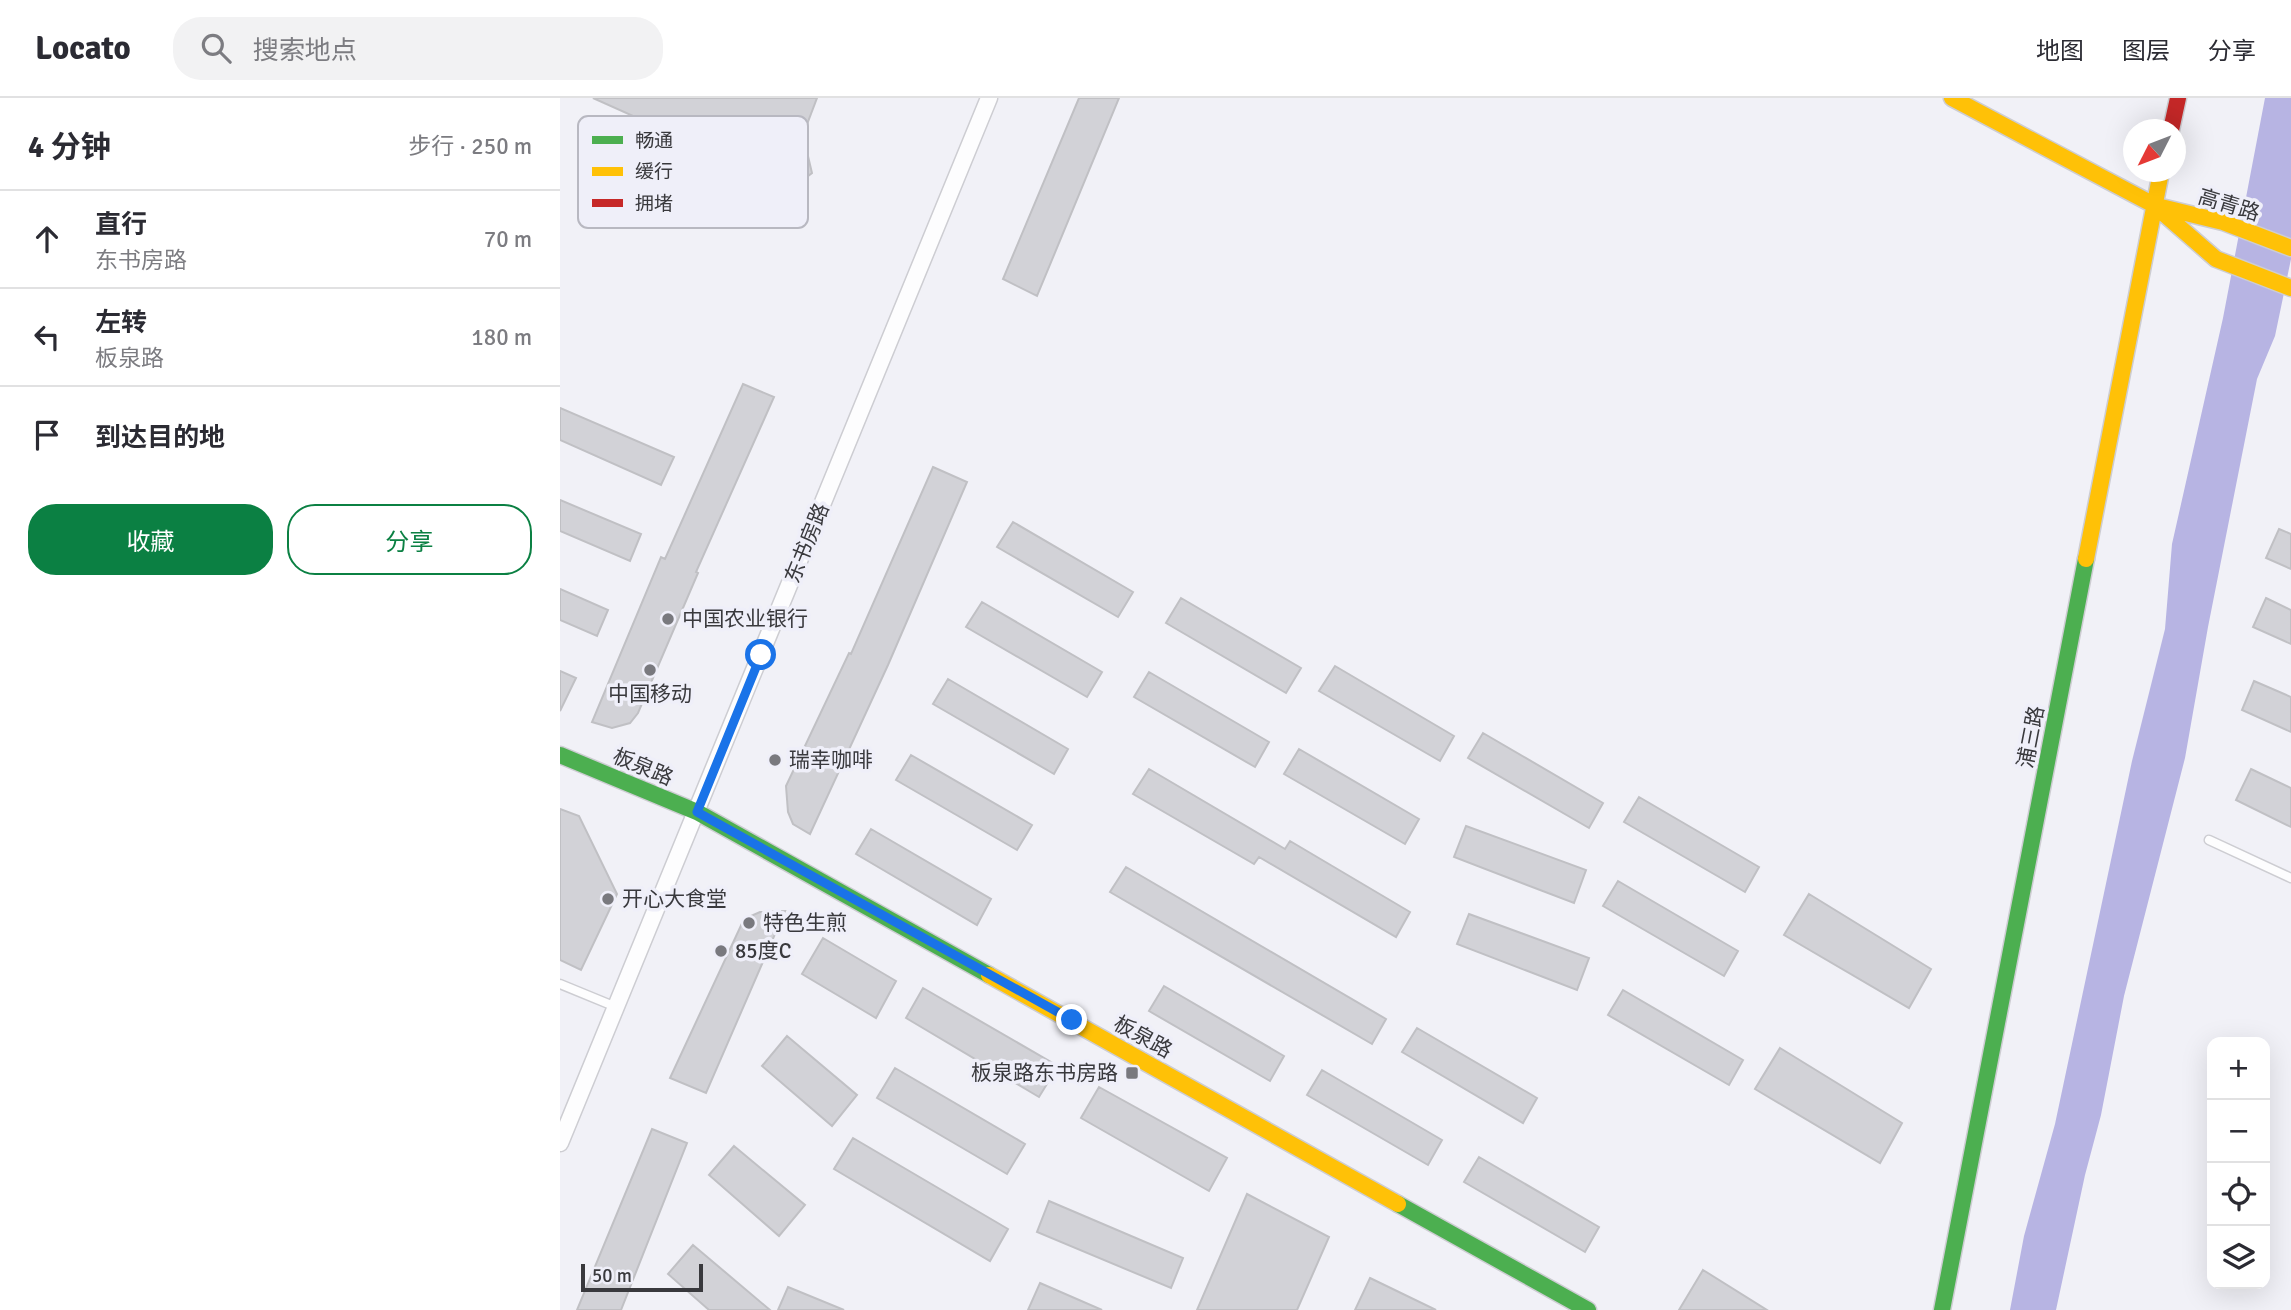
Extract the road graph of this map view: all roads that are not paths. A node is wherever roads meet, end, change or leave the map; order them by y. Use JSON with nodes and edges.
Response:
{"nodes":[{"id":1,"x":989,"y":98,"type":"edge"},
{"id":2,"x":1952,"y":98,"type":"edge"},
{"id":3,"x":2178,"y":98,"type":"edge"},
{"id":4,"x":2173,"y":119,"type":"edge"},
{"id":5,"x":2159,"y":182,"type":"edge"},
{"id":6,"x":2154,"y":205,"type":"junction"},
{"id":7,"x":2291,"y":248,"type":"edge"},
{"id":8,"x":2291,"y":288,"type":"edge"},
{"id":9,"x":560,"y":755,"type":"edge"},
{"id":10,"x":697,"y":812,"type":"junction"},
{"id":11,"x":2208,"y":840,"type":"dead end"},
{"id":12,"x":2291,"y":878,"type":"edge"},
{"id":13,"x":560,"y":984,"type":"edge"},
{"id":14,"x":616,"y":1007,"type":"junction"},
{"id":15,"x":560,"y":1143,"type":"edge"},
{"id":16,"x":1588,"y":1310,"type":"edge"},
{"id":17,"x":1942,"y":1310,"type":"edge"}],
"edges":[{"from":1,"to":10,"type":"street","name":"东书房路"},
{"from":2,"to":6,"type":"main road","name":"高青路"},
{"from":3,"to":4,"type":"main road"},
{"from":5,"to":6,"type":"main road","name":"浦三路"},
{"from":6,"to":7,"type":"main road","name":"高青路"},
{"from":6,"to":8,"type":"main road","name":"高青路"},
{"from":6,"to":17,"type":"main road","name":"浦三路"},
{"from":9,"to":10,"type":"main road","name":"板泉路"},
{"from":10,"to":14,"type":"street","name":"东书房路"},
{"from":10,"to":16,"type":"main road","name":"板泉路"},
{"from":11,"to":12,"type":"lane"},
{"from":13,"to":14,"type":"lane"},
{"from":14,"to":15,"type":"street","name":"东书房路"}]}
